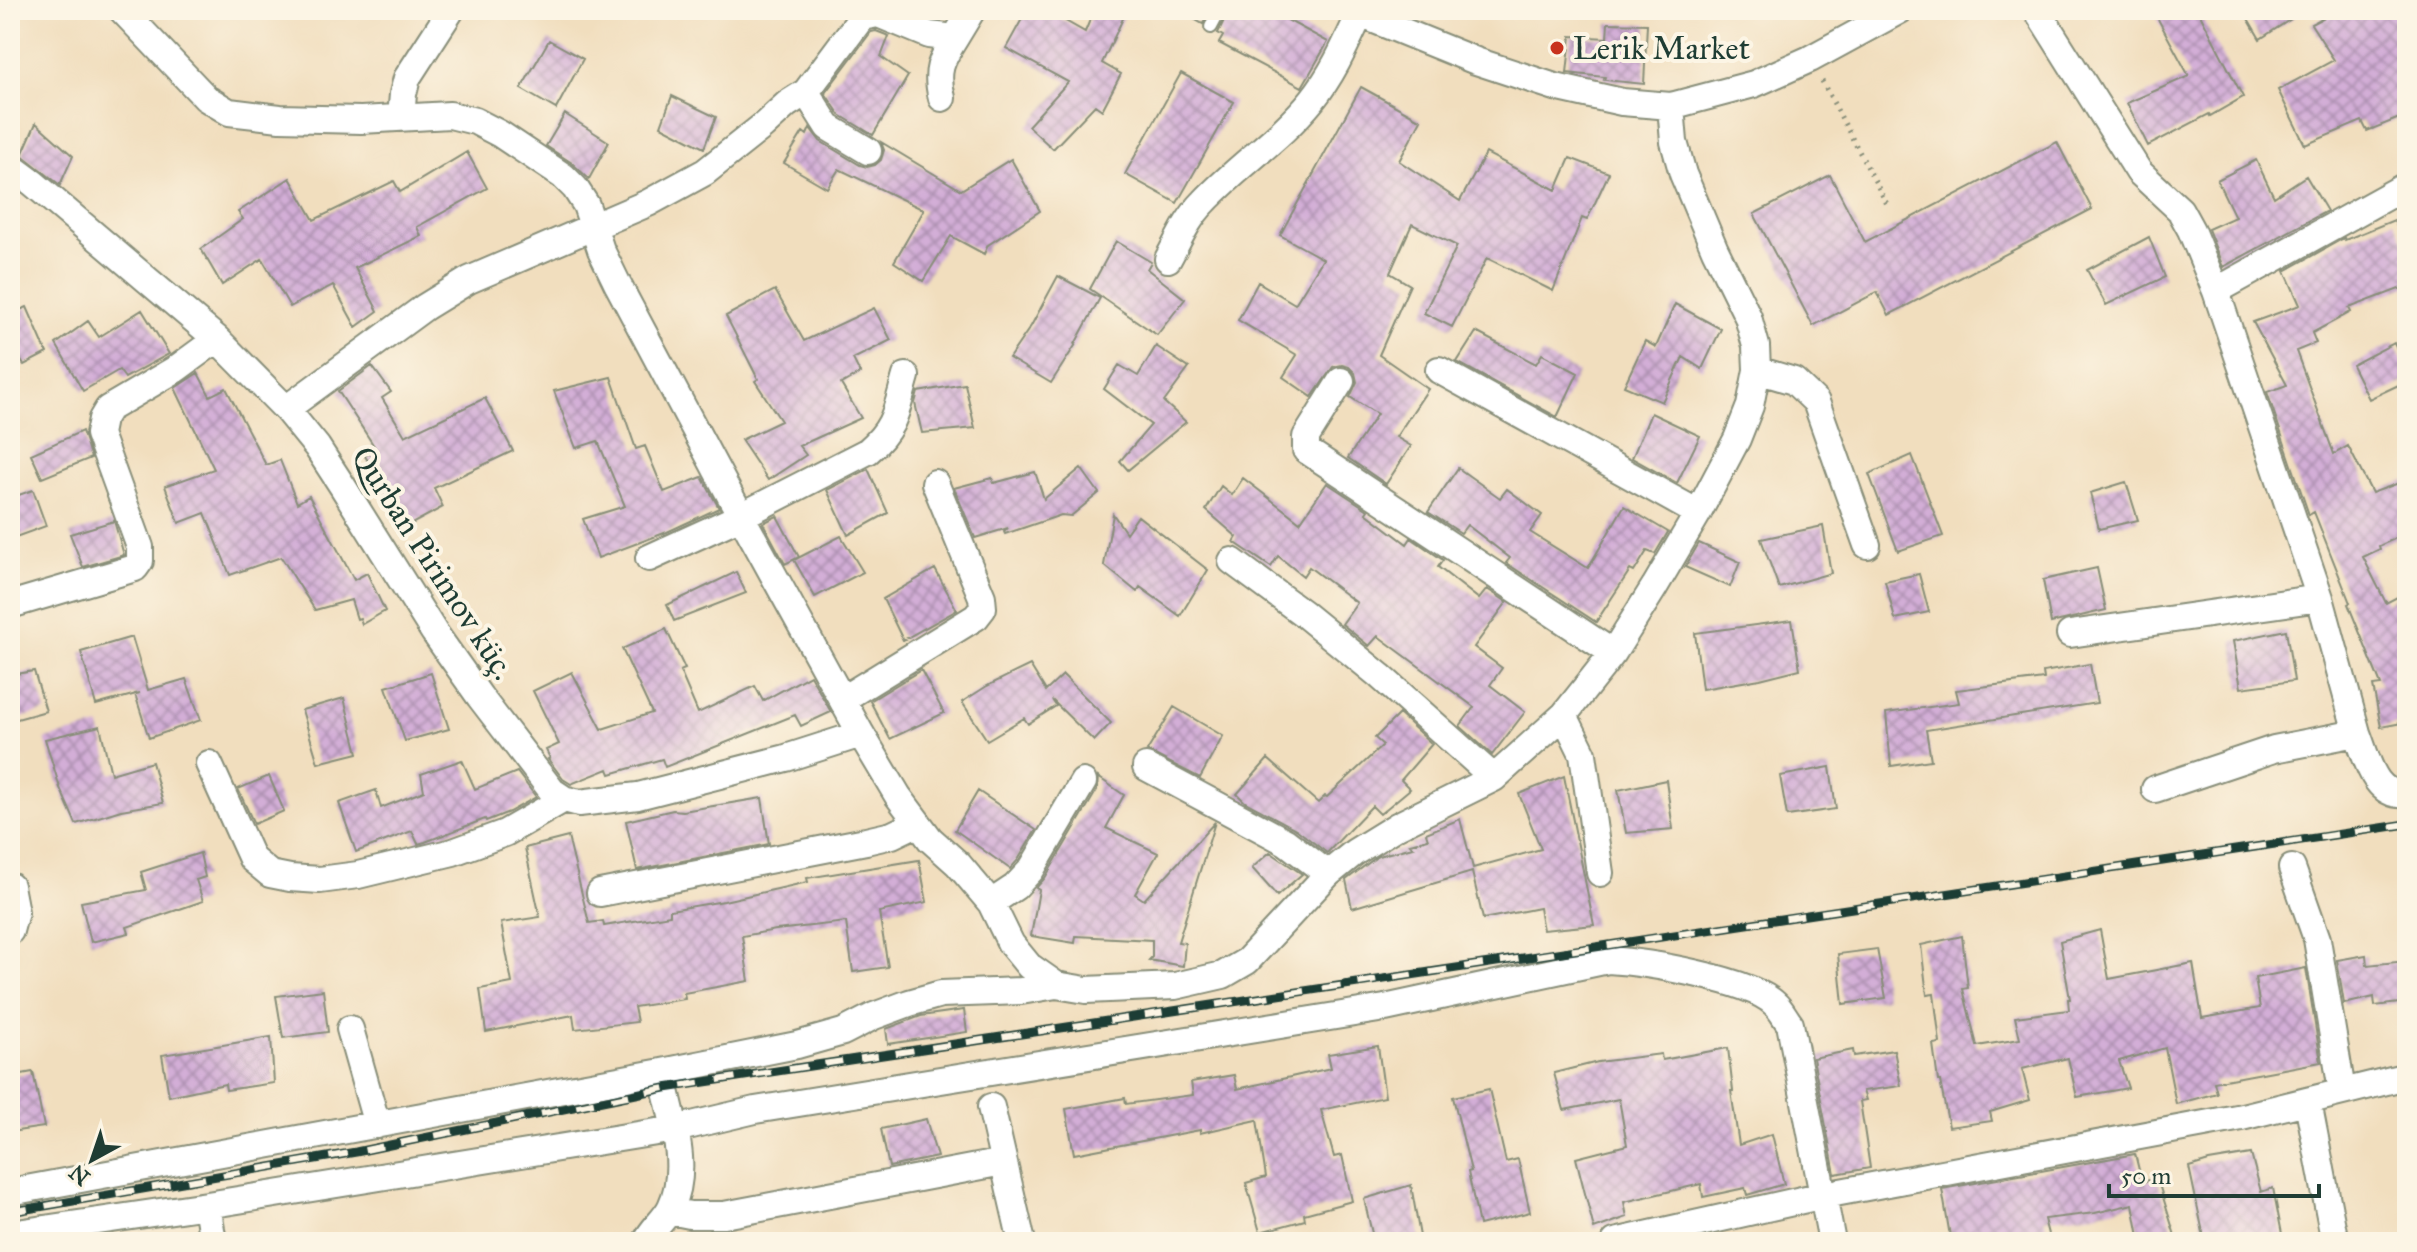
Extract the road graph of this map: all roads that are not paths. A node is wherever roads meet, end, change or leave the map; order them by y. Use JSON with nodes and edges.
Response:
{"nodes":[{"id":1,"x":122,"y":10,"type":"edge"},
{"id":2,"x":451,"y":10,"type":"edge"},
{"id":3,"x":972,"y":10,"type":"edge"},
{"id":4,"x":1220,"y":10,"type":"edge"},
{"id":5,"x":1900,"y":10,"type":"edge"},
{"id":6,"x":2037,"y":10,"type":"edge"},
{"id":7,"x":1357,"y":11,"type":"edge"},
{"id":8,"x":1211,"y":27,"type":"dead end"},
{"id":9,"x":955,"y":38,"type":"junction"},
{"id":10,"x":806,"y":92,"type":"junction"},
{"id":11,"x":942,"y":98,"type":"dead end"},
{"id":12,"x":1671,"y":106,"type":"junction"},
{"id":13,"x":401,"y":118,"type":"junction"},
{"id":14,"x":868,"y":151,"type":"dead end"},
{"id":15,"x":10,"y":166,"type":"edge"},
{"id":16,"x":2407,"y":185,"type":"edge"},
{"id":17,"x":593,"y":227,"type":"junction"},
{"id":18,"x":1168,"y":259,"type":"dead end"},
{"id":19,"x":2216,"y":291,"type":"junction"},
{"id":20,"x":217,"y":339,"type":"junction"},
{"id":21,"x":1439,"y":370,"type":"dead end"},
{"id":22,"x":1757,"y":370,"type":"junction"},
{"id":23,"x":906,"y":376,"type":"dead end"},
{"id":24,"x":1341,"y":381,"type":"dead end"},
{"id":25,"x":286,"y":409,"type":"junction"},
{"id":26,"x":935,"y":483,"type":"dead end"},
{"id":27,"x":1698,"y":513,"type":"junction"},
{"id":28,"x":741,"y":516,"type":"junction"},
{"id":29,"x":1867,"y":545,"type":"dead end"},
{"id":30,"x":649,"y":558,"type":"dead end"},
{"id":31,"x":1232,"y":561,"type":"dead end"},
{"id":32,"x":2320,"y":598,"type":"junction"},
{"id":33,"x":10,"y":605,"type":"edge"},
{"id":34,"x":2070,"y":634,"type":"dead end"},
{"id":35,"x":1613,"y":653,"type":"junction"},
{"id":36,"x":843,"y":699,"type":"junction"},
{"id":37,"x":1564,"y":715,"type":"junction"},
{"id":38,"x":2357,"y":733,"type":"junction"},
{"id":39,"x":861,"y":734,"type":"junction"},
{"id":40,"x":209,"y":764,"type":"dead end"},
{"id":41,"x":1146,"y":767,"type":"dead end"},
{"id":42,"x":1494,"y":778,"type":"junction"},
{"id":43,"x":1083,"y":782,"type":"dead end"},
{"id":44,"x":2155,"y":789,"type":"dead end"},
{"id":45,"x":2407,"y":794,"type":"edge"},
{"id":46,"x":564,"y":799,"type":"junction"},
{"id":47,"x":917,"y":823,"type":"junction"},
{"id":48,"x":2292,"y":868,"type":"dead end"},
{"id":49,"x":1600,"y":873,"type":"dead end"},
{"id":50,"x":1328,"y":874,"type":"junction"},
{"id":51,"x":10,"y":886,"type":"edge"},
{"id":52,"x":600,"y":893,"type":"dead end"},
{"id":53,"x":991,"y":903,"type":"junction"},
{"id":54,"x":10,"y":931,"type":"edge"},
{"id":55,"x":1056,"y":985,"type":"junction"},
{"id":56,"x":350,"y":1029,"type":"dead end"},
{"id":57,"x":662,"y":1072,"type":"junction"},
{"id":58,"x":2407,"y":1076,"type":"edge"},
{"id":59,"x":2342,"y":1091,"type":"junction"},
{"id":60,"x":2308,"y":1102,"type":"junction"},
{"id":61,"x":991,"y":1107,"type":"dead end"},
{"id":62,"x":377,"y":1125,"type":"junction"},
{"id":63,"x":675,"y":1129,"type":"junction"},
{"id":64,"x":1003,"y":1162,"type":"junction"},
{"id":65,"x":10,"y":1192,"type":"edge"},
{"id":66,"x":1824,"y":1195,"type":"junction"},
{"id":67,"x":207,"y":1205,"type":"junction"},
{"id":68,"x":670,"y":1211,"type":"junction"},
{"id":69,"x":10,"y":1234,"type":"edge"},
{"id":70,"x":213,"y":1242,"type":"edge"},
{"id":71,"x":646,"y":1242,"type":"edge"},
{"id":72,"x":1022,"y":1242,"type":"edge"},
{"id":73,"x":1615,"y":1242,"type":"edge"},
{"id":74,"x":1832,"y":1242,"type":"edge"},
{"id":75,"x":2335,"y":1242,"type":"edge"}],
"edges":[{"from":1,"to":13,"type":"street"},
{"from":2,"to":13,"type":"street"},
{"from":3,"to":9,"type":"street"},
{"from":4,"to":8,"type":"lane"},
{"from":5,"to":12,"type":"street"},
{"from":6,"to":19,"type":"street"},
{"from":7,"to":12,"type":"street"},
{"from":7,"to":18,"type":"street"},
{"from":9,"to":10,"type":"street"},
{"from":9,"to":11,"type":"street"},
{"from":10,"to":14,"type":"street"},
{"from":10,"to":17,"type":"street"},
{"from":12,"to":22,"type":"street"},
{"from":13,"to":17,"type":"street"},
{"from":15,"to":20,"type":"street","name":"Qurban Pirimov küç."},
{"from":16,"to":19,"type":"street"},
{"from":17,"to":25,"type":"street"},
{"from":17,"to":28,"type":"street"},
{"from":19,"to":32,"type":"street"},
{"from":20,"to":25,"type":"street","name":"Qurban Pirimov küç."},
{"from":20,"to":33,"type":"street"},
{"from":21,"to":27,"type":"street"},
{"from":22,"to":27,"type":"street"},
{"from":22,"to":29,"type":"street"},
{"from":23,"to":28,"type":"street"},
{"from":24,"to":35,"type":"street"},
{"from":25,"to":46,"type":"street","name":"Qurban Pirimov küç."},
{"from":26,"to":36,"type":"street"},
{"from":27,"to":35,"type":"street"},
{"from":28,"to":30,"type":"street"},
{"from":28,"to":36,"type":"street"},
{"from":31,"to":42,"type":"street"},
{"from":32,"to":34,"type":"street"},
{"from":32,"to":38,"type":"street"},
{"from":35,"to":37,"type":"street"},
{"from":36,"to":39,"type":"street"},
{"from":37,"to":42,"type":"street"},
{"from":37,"to":49,"type":"street"},
{"from":38,"to":44,"type":"street"},
{"from":38,"to":45,"type":"street"},
{"from":39,"to":46,"type":"street"},
{"from":39,"to":47,"type":"street"},
{"from":40,"to":46,"type":"street"},
{"from":41,"to":50,"type":"street"},
{"from":42,"to":50,"type":"street"},
{"from":43,"to":53,"type":"street"},
{"from":47,"to":52,"type":"street"},
{"from":47,"to":53,"type":"street"},
{"from":48,"to":59,"type":"street"},
{"from":50,"to":55,"type":"street"},
{"from":51,"to":54,"type":"street"},
{"from":53,"to":55,"type":"street"},
{"from":55,"to":57,"type":"street"},
{"from":56,"to":62,"type":"street"},
{"from":57,"to":62,"type":"street"},
{"from":57,"to":63,"type":"street"},
{"from":58,"to":59,"type":"street"},
{"from":59,"to":60,"type":"street"},
{"from":60,"to":66,"type":"street"},
{"from":60,"to":75,"type":"street"},
{"from":61,"to":64,"type":"street"},
{"from":62,"to":65,"type":"street"},
{"from":63,"to":66,"type":"street"},
{"from":63,"to":67,"type":"street"},
{"from":63,"to":68,"type":"street"},
{"from":64,"to":68,"type":"street"},
{"from":64,"to":72,"type":"street"},
{"from":66,"to":73,"type":"street"},
{"from":66,"to":74,"type":"street"},
{"from":67,"to":69,"type":"street"},
{"from":67,"to":70,"type":"street"},
{"from":68,"to":71,"type":"street"}]}
